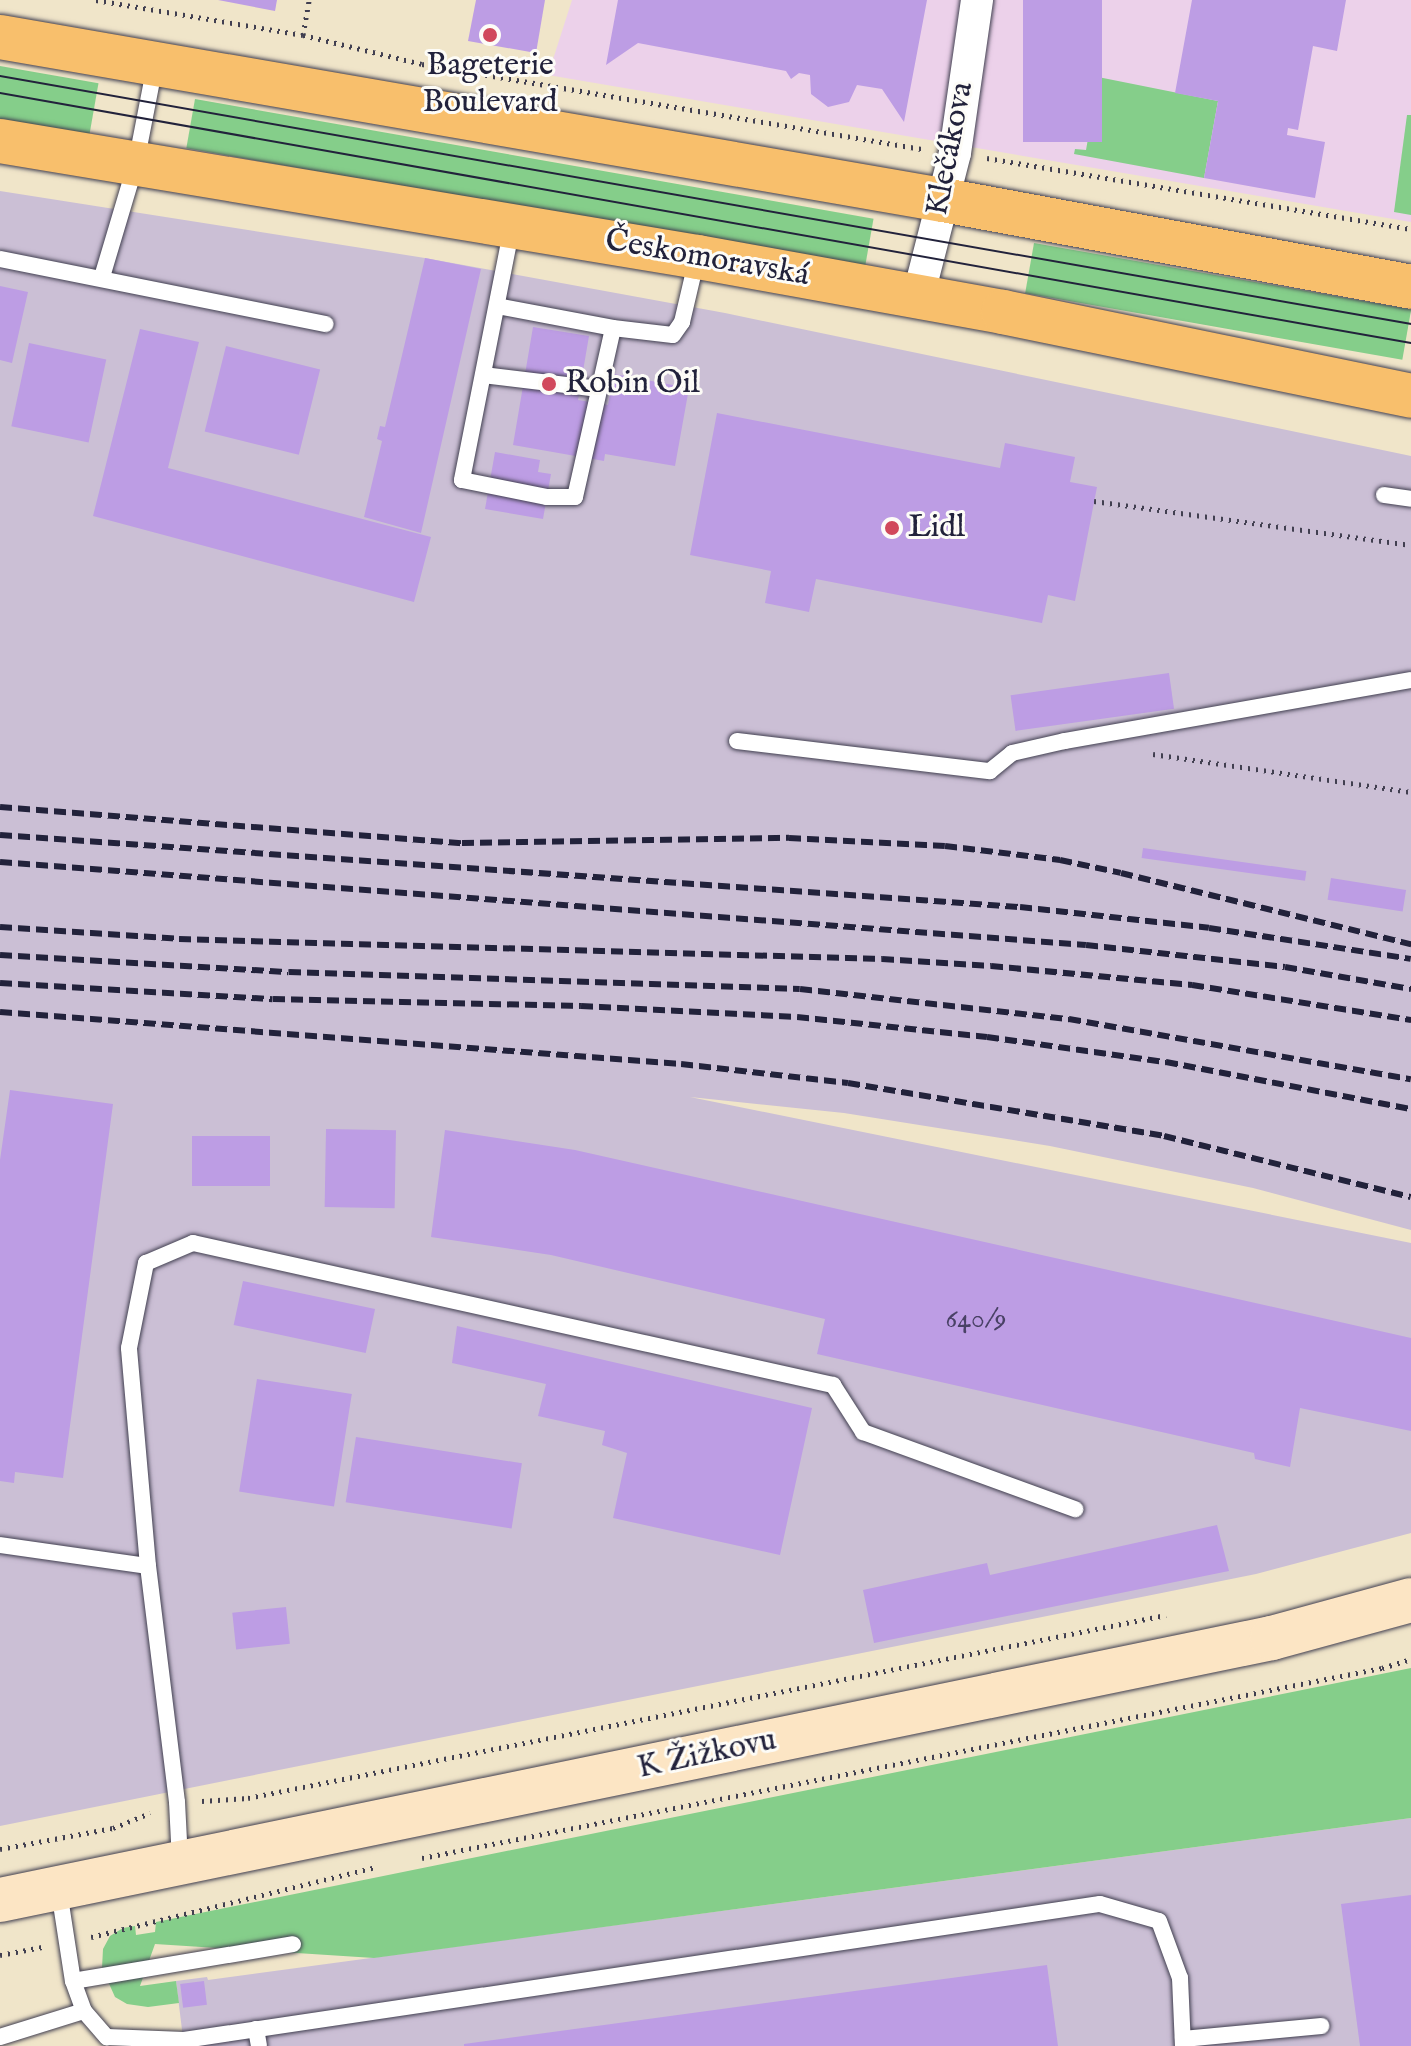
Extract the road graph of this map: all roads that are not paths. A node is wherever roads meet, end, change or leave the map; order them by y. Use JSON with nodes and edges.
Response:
{"nodes":[{"id":1,"x":977,"y":0,"type":"edge"},
{"id":2,"x":0,"y":37,"type":"edge"},
{"id":3,"x":155,"y":64,"type":"junction"},
{"id":4,"x":0,"y":141,"type":"edge"},
{"id":5,"x":136,"y":163,"type":"junction"},
{"id":6,"x":943,"y":200,"type":"junction"},
{"id":7,"x":513,"y":225,"type":"junction"},
{"id":8,"x":698,"y":257,"type":"junction"},
{"id":9,"x":0,"y":259,"type":"edge"},
{"id":10,"x":102,"y":277,"type":"junction"},
{"id":11,"x":1411,"y":287,"type":"edge"},
{"id":12,"x":918,"y":297,"type":"junction"},
{"id":13,"x":497,"y":306,"type":"junction"},
{"id":14,"x":326,"y":324,"type":"dead end"},
{"id":15,"x":613,"y":328,"type":"junction"},
{"id":16,"x":483,"y":375,"type":"junction"},
{"id":17,"x":599,"y":389,"type":"junction"},
{"id":18,"x":1411,"y":396,"type":"edge"},
{"id":19,"x":1384,"y":495,"type":"dead end"},
{"id":20,"x":1411,"y":499,"type":"edge"},
{"id":21,"x":1411,"y":680,"type":"edge"},
{"id":22,"x":737,"y":741,"type":"dead end"},
{"id":23,"x":1075,"y":1509,"type":"dead end"},
{"id":24,"x":0,"y":1545,"type":"edge"},
{"id":25,"x":148,"y":1566,"type":"junction"},
{"id":26,"x":1411,"y":1600,"type":"edge"},
{"id":27,"x":180,"y":1863,"type":"junction"},
{"id":28,"x":59,"y":1888,"type":"junction"},
{"id":29,"x":0,"y":1900,"type":"edge"},
{"id":30,"x":293,"y":1944,"type":"dead end"},
{"id":31,"x":73,"y":1981,"type":"junction"},
{"id":32,"x":84,"y":2011,"type":"junction"},
{"id":33,"x":1321,"y":2026,"type":"dead end"},
{"id":34,"x":0,"y":2037,"type":"edge"},
{"id":35,"x":258,"y":2038,"type":"edge"},
{"id":36,"x":1183,"y":2042,"type":"edge"}],
"edges":[{"from":1,"to":6,"type":"street","name":"Klečákova"},
{"from":2,"to":3,"type":"main road"},
{"from":3,"to":5,"type":"lane"},
{"from":3,"to":6,"type":"main road"},
{"from":4,"to":5,"type":"main road","name":"Českomoravská"},
{"from":5,"to":7,"type":"main road","name":"Českomoravská"},
{"from":5,"to":10,"type":"lane"},
{"from":6,"to":11,"type":"main road"},
{"from":6,"to":12,"type":"street","name":"Klečákova"},
{"from":7,"to":8,"type":"main road","name":"Českomoravská"},
{"from":7,"to":13,"type":"lane"},
{"from":8,"to":12,"type":"main road","name":"Českomoravská"},
{"from":8,"to":15,"type":"lane"},
{"from":9,"to":10,"type":"lane"},
{"from":10,"to":14,"type":"lane"},
{"from":12,"to":18,"type":"main road","name":"Českomoravská"},
{"from":13,"to":15,"type":"lane"},
{"from":13,"to":16,"type":"lane"},
{"from":15,"to":17,"type":"lane"},
{"from":16,"to":17,"type":"lane"},
{"from":16,"to":17,"type":"lane"},
{"from":19,"to":20,"type":"lane"},
{"from":21,"to":22,"type":"lane"},
{"from":23,"to":25,"type":"lane"},
{"from":24,"to":25,"type":"lane"},
{"from":25,"to":27,"type":"lane"},
{"from":26,"to":27,"type":"main road","name":"K Žižkovu"},
{"from":27,"to":28,"type":"main road","name":"K Žižkovu"},
{"from":28,"to":29,"type":"main road","name":"K Žižkovu"},
{"from":28,"to":31,"type":"lane"},
{"from":30,"to":31,"type":"lane"},
{"from":31,"to":32,"type":"lane"},
{"from":32,"to":34,"type":"lane"},
{"from":32,"to":35,"type":"lane"},
{"from":33,"to":36,"type":"lane"},
{"from":35,"to":36,"type":"lane"}]}
